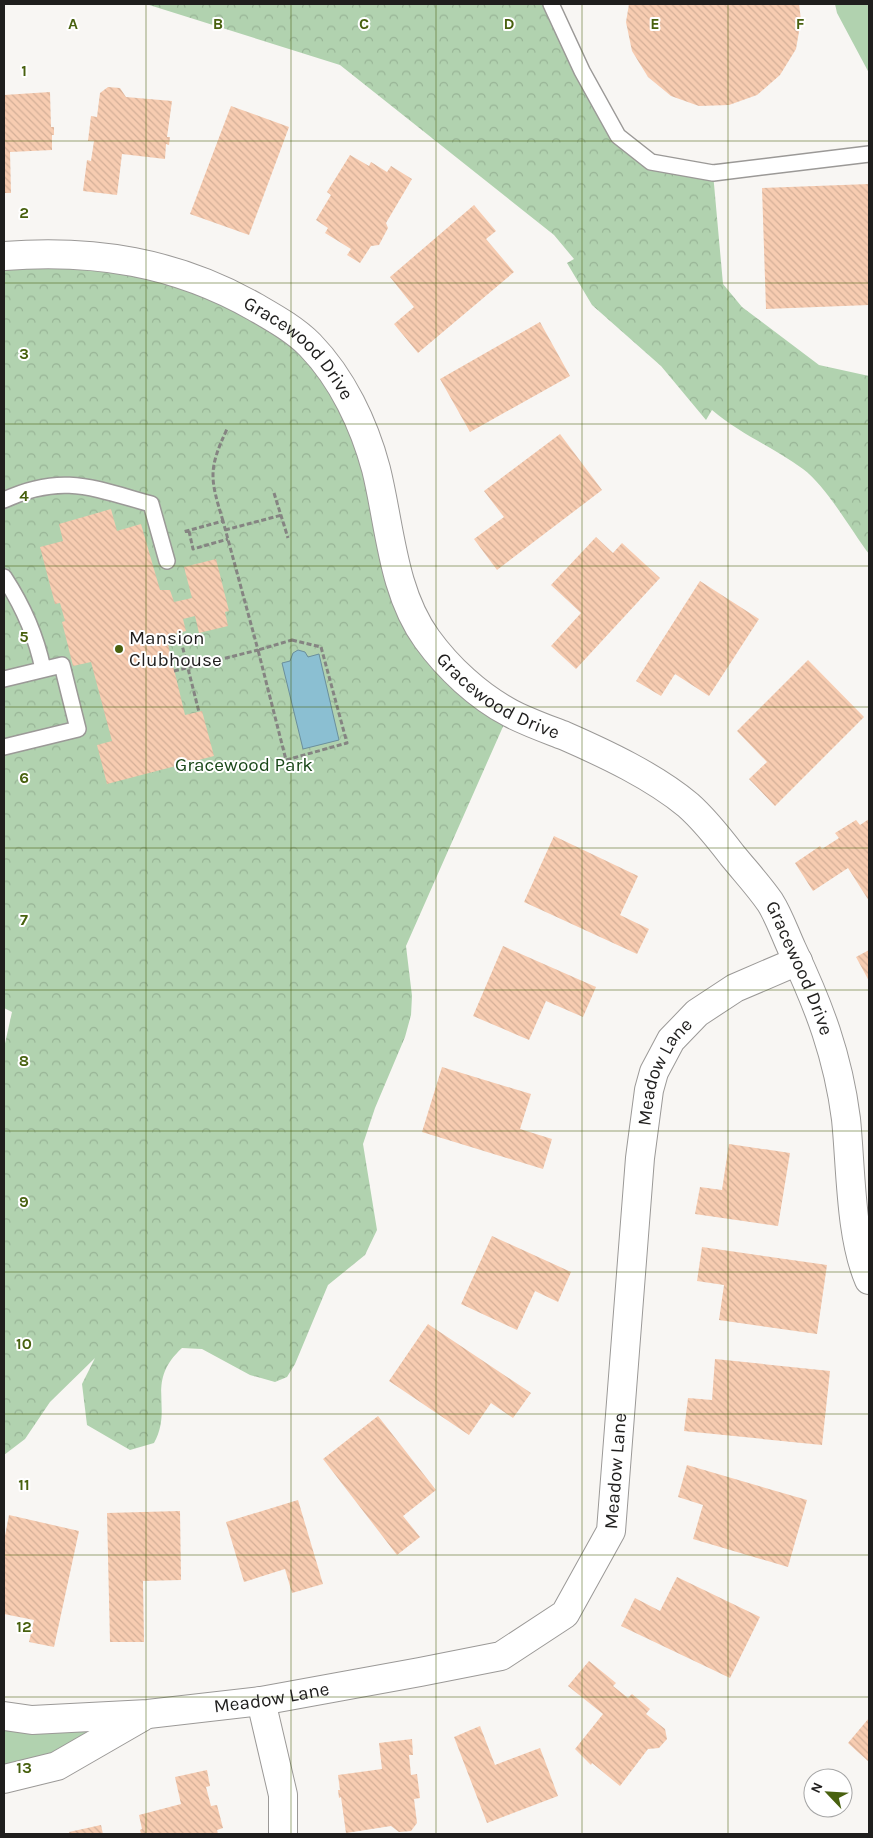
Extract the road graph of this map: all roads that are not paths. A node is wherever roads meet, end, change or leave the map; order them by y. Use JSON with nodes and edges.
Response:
{"nodes":[{"id":1,"x":551,"y":4,"type":"edge"},
{"id":2,"x":869,"y":154,"type":"edge"},
{"id":3,"x":4,"y":256,"type":"edge"},
{"id":4,"x":4,"y":500,"type":"edge"},
{"id":5,"x":167,"y":561,"type":"dead end"},
{"id":6,"x":4,"y":577,"type":"edge"},
{"id":7,"x":43,"y":669,"type":"junction"},
{"id":8,"x":4,"y":679,"type":"edge"},
{"id":9,"x":4,"y":747,"type":"edge"},
{"id":10,"x":798,"y":961,"type":"junction"},
{"id":11,"x":869,"y":1280,"type":"edge"},
{"id":12,"x":261,"y":1701,"type":"junction"},
{"id":13,"x":148,"y":1714,"type":"junction"},
{"id":14,"x":4,"y":1716,"type":"edge"},
{"id":15,"x":4,"y":1779,"type":"edge"},
{"id":16,"x":282,"y":1834,"type":"edge"}],
"edges":[{"from":1,"to":2,"type":"lane"},
{"from":3,"to":10,"type":"street","name":"Gracewood Drive"},
{"from":4,"to":5,"type":"lane"},
{"from":6,"to":7,"type":"lane"},
{"from":7,"to":8,"type":"lane"},
{"from":7,"to":9,"type":"lane"},
{"from":10,"to":11,"type":"street","name":"Gracewood Drive"},
{"from":10,"to":12,"type":"street","name":"Meadow Lane"},
{"from":12,"to":13,"type":"street","name":"Meadow Lane"},
{"from":12,"to":16,"type":"street"},
{"from":13,"to":14,"type":"street","name":"Meadow Lane"},
{"from":13,"to":15,"type":"street","name":"Meadow Lane"}]}
